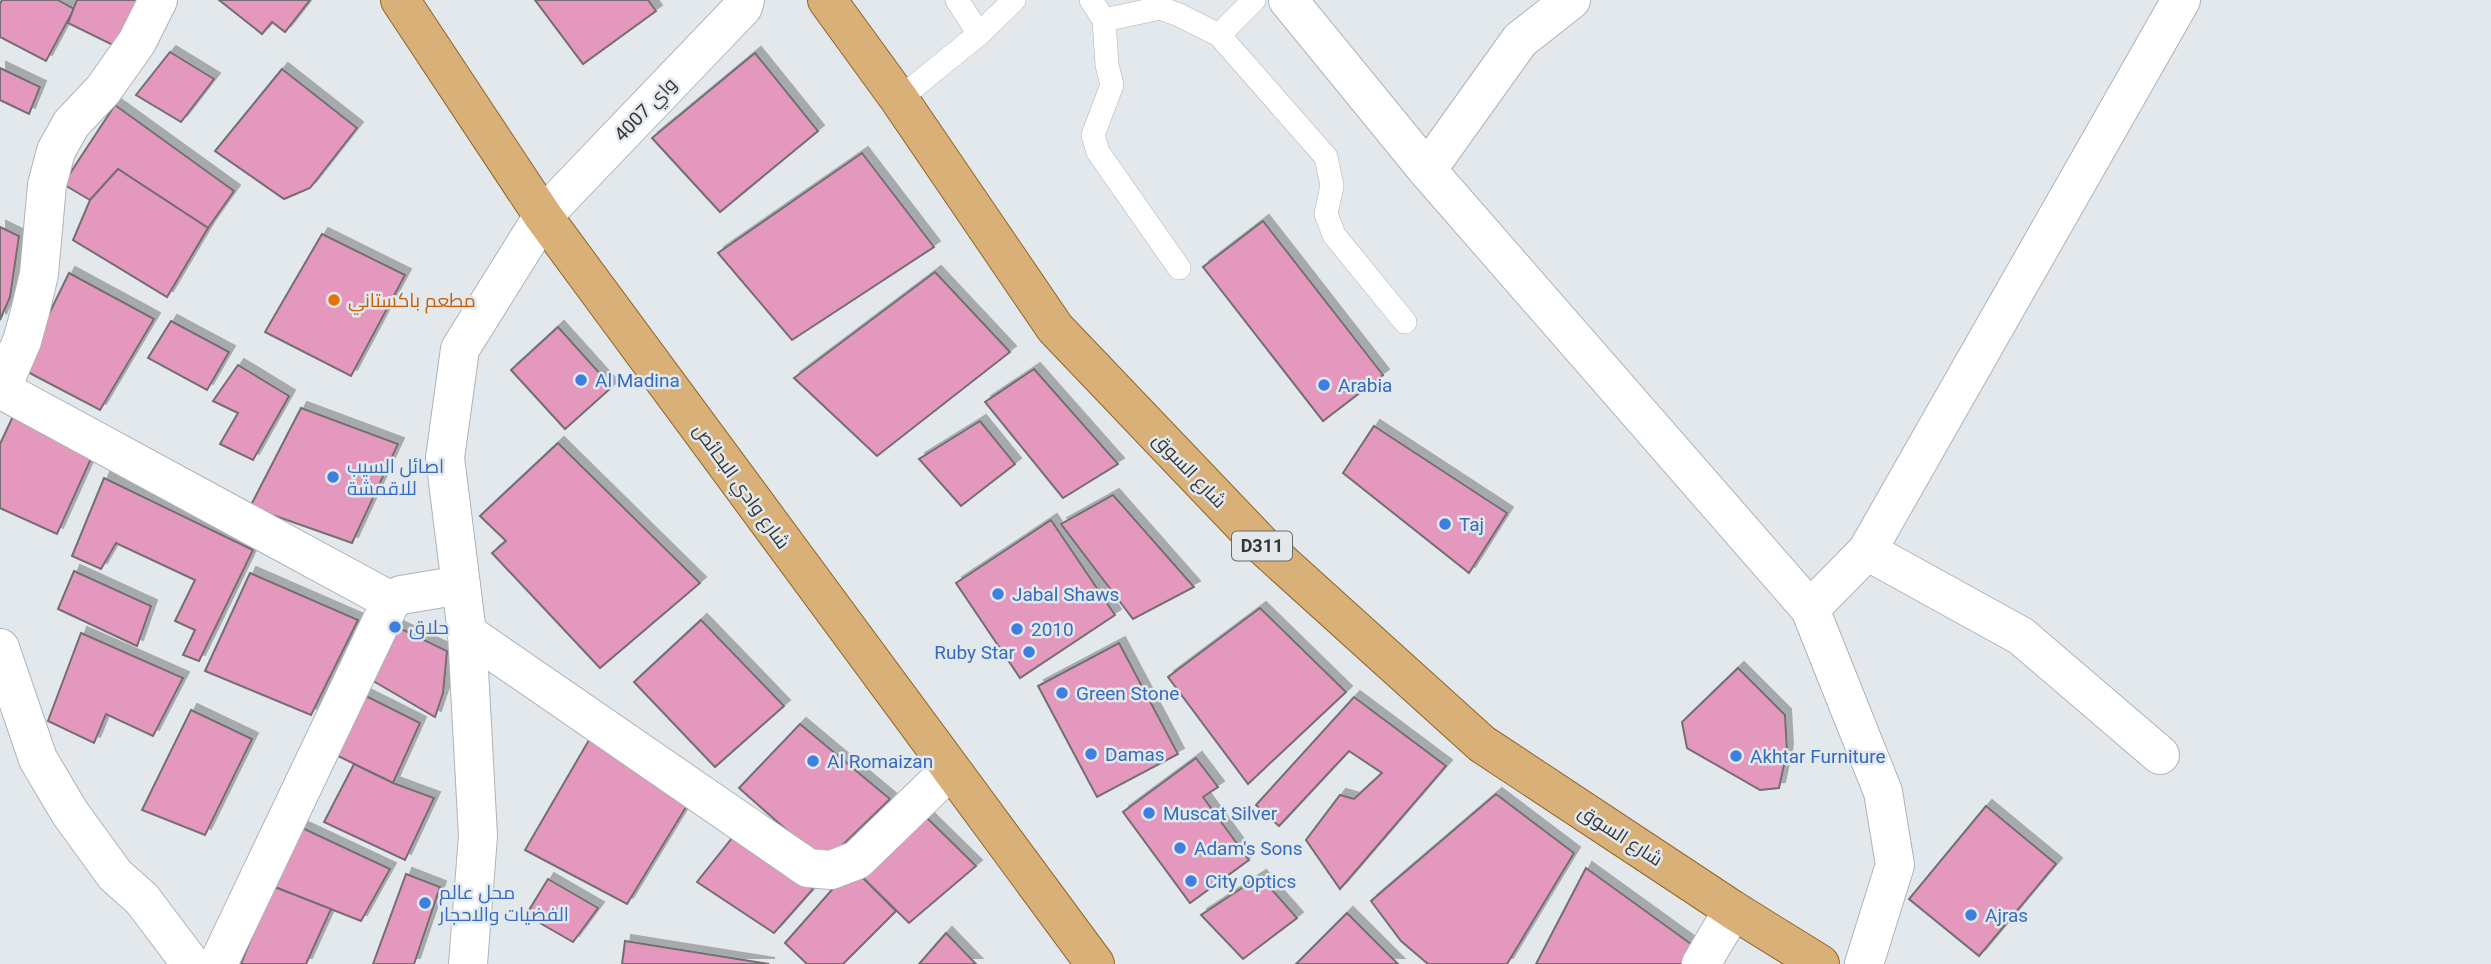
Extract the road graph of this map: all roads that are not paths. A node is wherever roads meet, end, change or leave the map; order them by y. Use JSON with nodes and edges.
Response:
{"nodes":[{"id":1,"x":158,"y":0,"type":"edge"},
{"id":2,"x":400,"y":0,"type":"edge"},
{"id":3,"x":827,"y":0,"type":"edge"},
{"id":4,"x":957,"y":0,"type":"edge"},
{"id":5,"x":1014,"y":0,"type":"edge"},
{"id":6,"x":1091,"y":0,"type":"edge"},
{"id":7,"x":1254,"y":0,"type":"edge"},
{"id":8,"x":1288,"y":0,"type":"edge"},
{"id":9,"x":1571,"y":0,"type":"edge"},
{"id":10,"x":2181,"y":0,"type":"edge"},
{"id":11,"x":742,"y":2,"type":"edge"},
{"id":12,"x":1104,"y":20,"type":"junction"},
{"id":13,"x":979,"y":34,"type":"junction"},
{"id":14,"x":1219,"y":35,"type":"junction"},
{"id":15,"x":899,"y":99,"type":"junction"},
{"id":16,"x":1427,"y":170,"type":"junction"},
{"id":17,"x":543,"y":216,"type":"junction"},
{"id":18,"x":1179,"y":268,"type":"dead end"},
{"id":19,"x":1405,"y":321,"type":"dead end"},
{"id":20,"x":1,"y":391,"type":"edge"},
{"id":21,"x":1867,"y":551,"type":"junction"},
{"id":22,"x":461,"y":585,"type":"junction"},
{"id":23,"x":391,"y":601,"type":"junction"},
{"id":24,"x":1810,"y":609,"type":"junction"},
{"id":25,"x":467,"y":633,"type":"junction"},
{"id":26,"x":0,"y":648,"type":"edge"},
{"id":27,"x":2160,"y":755,"type":"dead end"},
{"id":28,"x":950,"y":770,"type":"junction"},
{"id":29,"x":1733,"y":910,"type":"junction"},
{"id":30,"x":191,"y":964,"type":"edge"},
{"id":31,"x":218,"y":964,"type":"edge"},
{"id":32,"x":468,"y":964,"type":"edge"},
{"id":33,"x":1095,"y":964,"type":"edge"},
{"id":34,"x":1701,"y":964,"type":"edge"},
{"id":35,"x":1821,"y":964,"type":"edge"},
{"id":36,"x":1864,"y":964,"type":"edge"}],
"edges":[{"from":1,"to":20,"type":"street"},
{"from":2,"to":17,"type":"main road","name":"شارع وادي البحائص"},
{"from":3,"to":15,"type":"main road","name":"شارع السوق","number":"D311"},
{"from":4,"to":13,"type":"lane"},
{"from":5,"to":13,"type":"lane"},
{"from":6,"to":12,"type":"lane"},
{"from":7,"to":14,"type":"lane"},
{"from":8,"to":16,"type":"street"},
{"from":9,"to":16,"type":"street"},
{"from":10,"to":21,"type":"street"},
{"from":11,"to":17,"type":"street","name":"واي 4007"},
{"from":12,"to":14,"type":"lane"},
{"from":12,"to":18,"type":"lane"},
{"from":13,"to":15,"type":"lane"},
{"from":14,"to":19,"type":"lane"},
{"from":15,"to":29,"type":"main road","name":"شارع السوق","number":"D311"},
{"from":16,"to":24,"type":"street"},
{"from":17,"to":22,"type":"street","name":"واي 4007"},
{"from":17,"to":28,"type":"main road","name":"شارع وادي البحائص"},
{"from":20,"to":23,"type":"street"},
{"from":21,"to":24,"type":"street"},
{"from":21,"to":27,"type":"street"},
{"from":22,"to":23,"type":"street"},
{"from":22,"to":25,"type":"street","name":"واي 4007"},
{"from":23,"to":31,"type":"street"},
{"from":24,"to":36,"type":"street"},
{"from":25,"to":28,"type":"street"},
{"from":25,"to":32,"type":"street","name":"واي 4007"},
{"from":26,"to":30,"type":"street"},
{"from":28,"to":33,"type":"main road","name":"شارع وادي البحائص"},
{"from":29,"to":34,"type":"street"},
{"from":29,"to":35,"type":"main road","name":"شارع السوق","number":"D311"}]}
